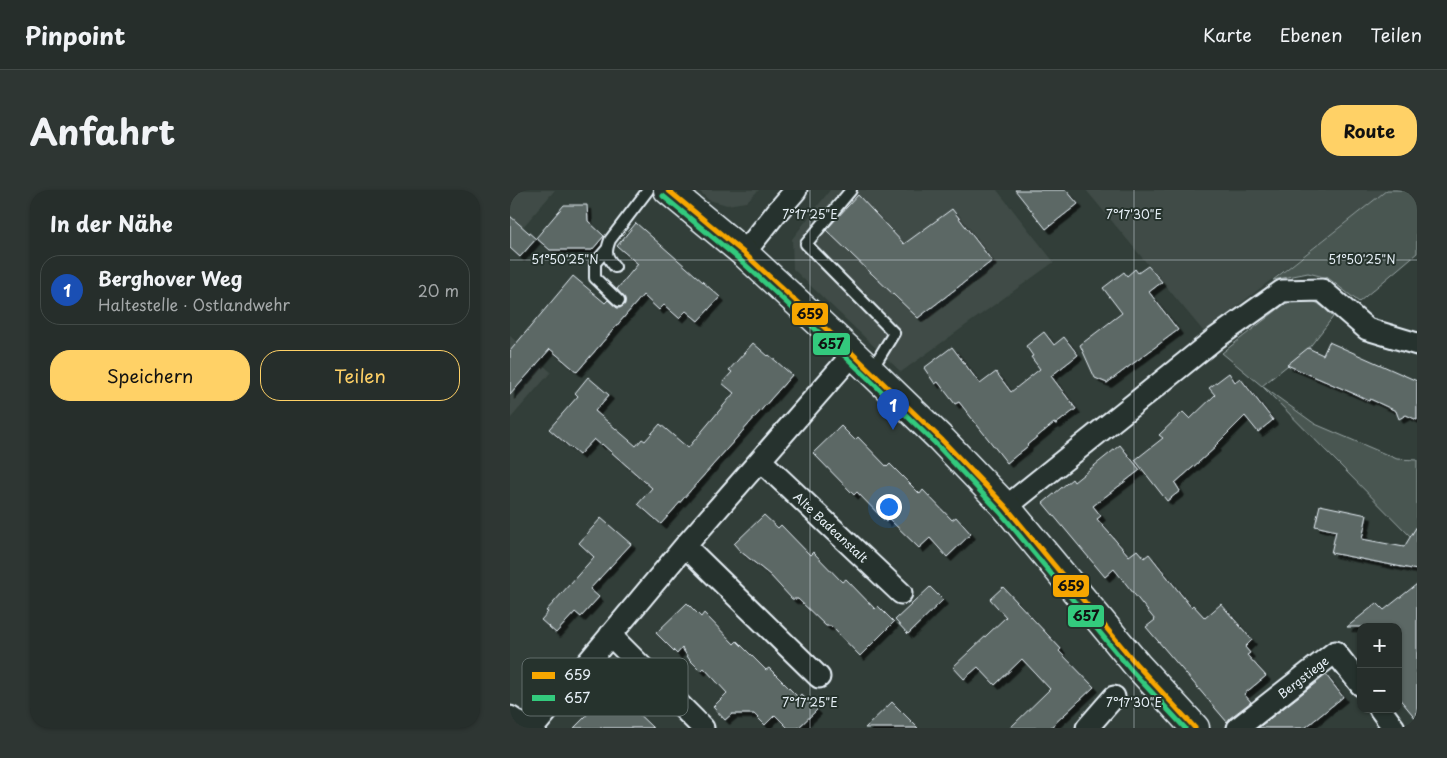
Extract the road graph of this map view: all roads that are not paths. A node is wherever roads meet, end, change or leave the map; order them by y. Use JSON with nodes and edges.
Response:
{"nodes":[{"id":1,"x":648,"y":190,"type":"edge"},
{"id":2,"x":668,"y":190,"type":"edge"},
{"id":3,"x":796,"y":190,"type":"edge"},
{"id":4,"x":851,"y":190,"type":"edge"},
{"id":5,"x":607,"y":249,"type":"junction"},
{"id":6,"x":744,"y":253,"type":"junction"},
{"id":7,"x":615,"y":267,"type":"dead end"},
{"id":8,"x":619,"y":301,"type":"dead end"},
{"id":9,"x":1417,"y":344,"type":"edge"},
{"id":10,"x":862,"y":363,"type":"junction"},
{"id":11,"x":761,"y":461,"type":"junction"},
{"id":12,"x":1006,"y":506,"type":"junction"},
{"id":13,"x":685,"y":546,"type":"junction"},
{"id":14,"x":901,"y":593,"type":"dead end"},
{"id":15,"x":610,"y":634,"type":"junction"},
{"id":16,"x":590,"y":658,"type":"edge"},
{"id":17,"x":634,"y":658,"type":"edge"},
{"id":18,"x":819,"y":678,"type":"dead end"},
{"id":19,"x":1357,"y":680,"type":"edge"},
{"id":20,"x":1114,"y":698,"type":"dead end"},
{"id":21,"x":688,"y":712,"type":"edge"},
{"id":22,"x":1383,"y":713,"type":"edge"},
{"id":23,"x":543,"y":716,"type":"edge"},
{"id":24,"x":510,"y":717,"type":"edge"},
{"id":25,"x":527,"y":728,"type":"edge"},
{"id":26,"x":533,"y":728,"type":"edge"},
{"id":27,"x":704,"y":728,"type":"edge"},
{"id":28,"x":1087,"y":728,"type":"edge"},
{"id":29,"x":1194,"y":728,"type":"edge"},
{"id":30,"x":1238,"y":728,"type":"edge"},
{"id":31,"x":1394,"y":728,"type":"edge"}],
"edges":[{"from":1,"to":5,"type":"lane"},
{"from":2,"to":6,"type":"street"},
{"from":3,"to":6,"type":"street"},
{"from":4,"to":10,"type":"lane"},
{"from":5,"to":7,"type":"lane"},
{"from":5,"to":8,"type":"lane"},
{"from":6,"to":10,"type":"street"},
{"from":9,"to":12,"type":"street"},
{"from":10,"to":11,"type":"street"},
{"from":10,"to":12,"type":"street"},
{"from":11,"to":13,"type":"street"},
{"from":11,"to":14,"type":"street","name":"Alte Badeanstalt"},
{"from":12,"to":29,"type":"street"},
{"from":13,"to":15,"type":"street"},
{"from":13,"to":18,"type":"street"},
{"from":15,"to":16,"type":"street"},
{"from":15,"to":17,"type":"street"},
{"from":19,"to":30,"type":"street","name":"Bergstiege"},
{"from":20,"to":28,"type":"street"},
{"from":21,"to":27,"type":"street"},
{"from":22,"to":31,"type":"street"},
{"from":23,"to":26,"type":"street"},
{"from":24,"to":25,"type":"street"}]}
